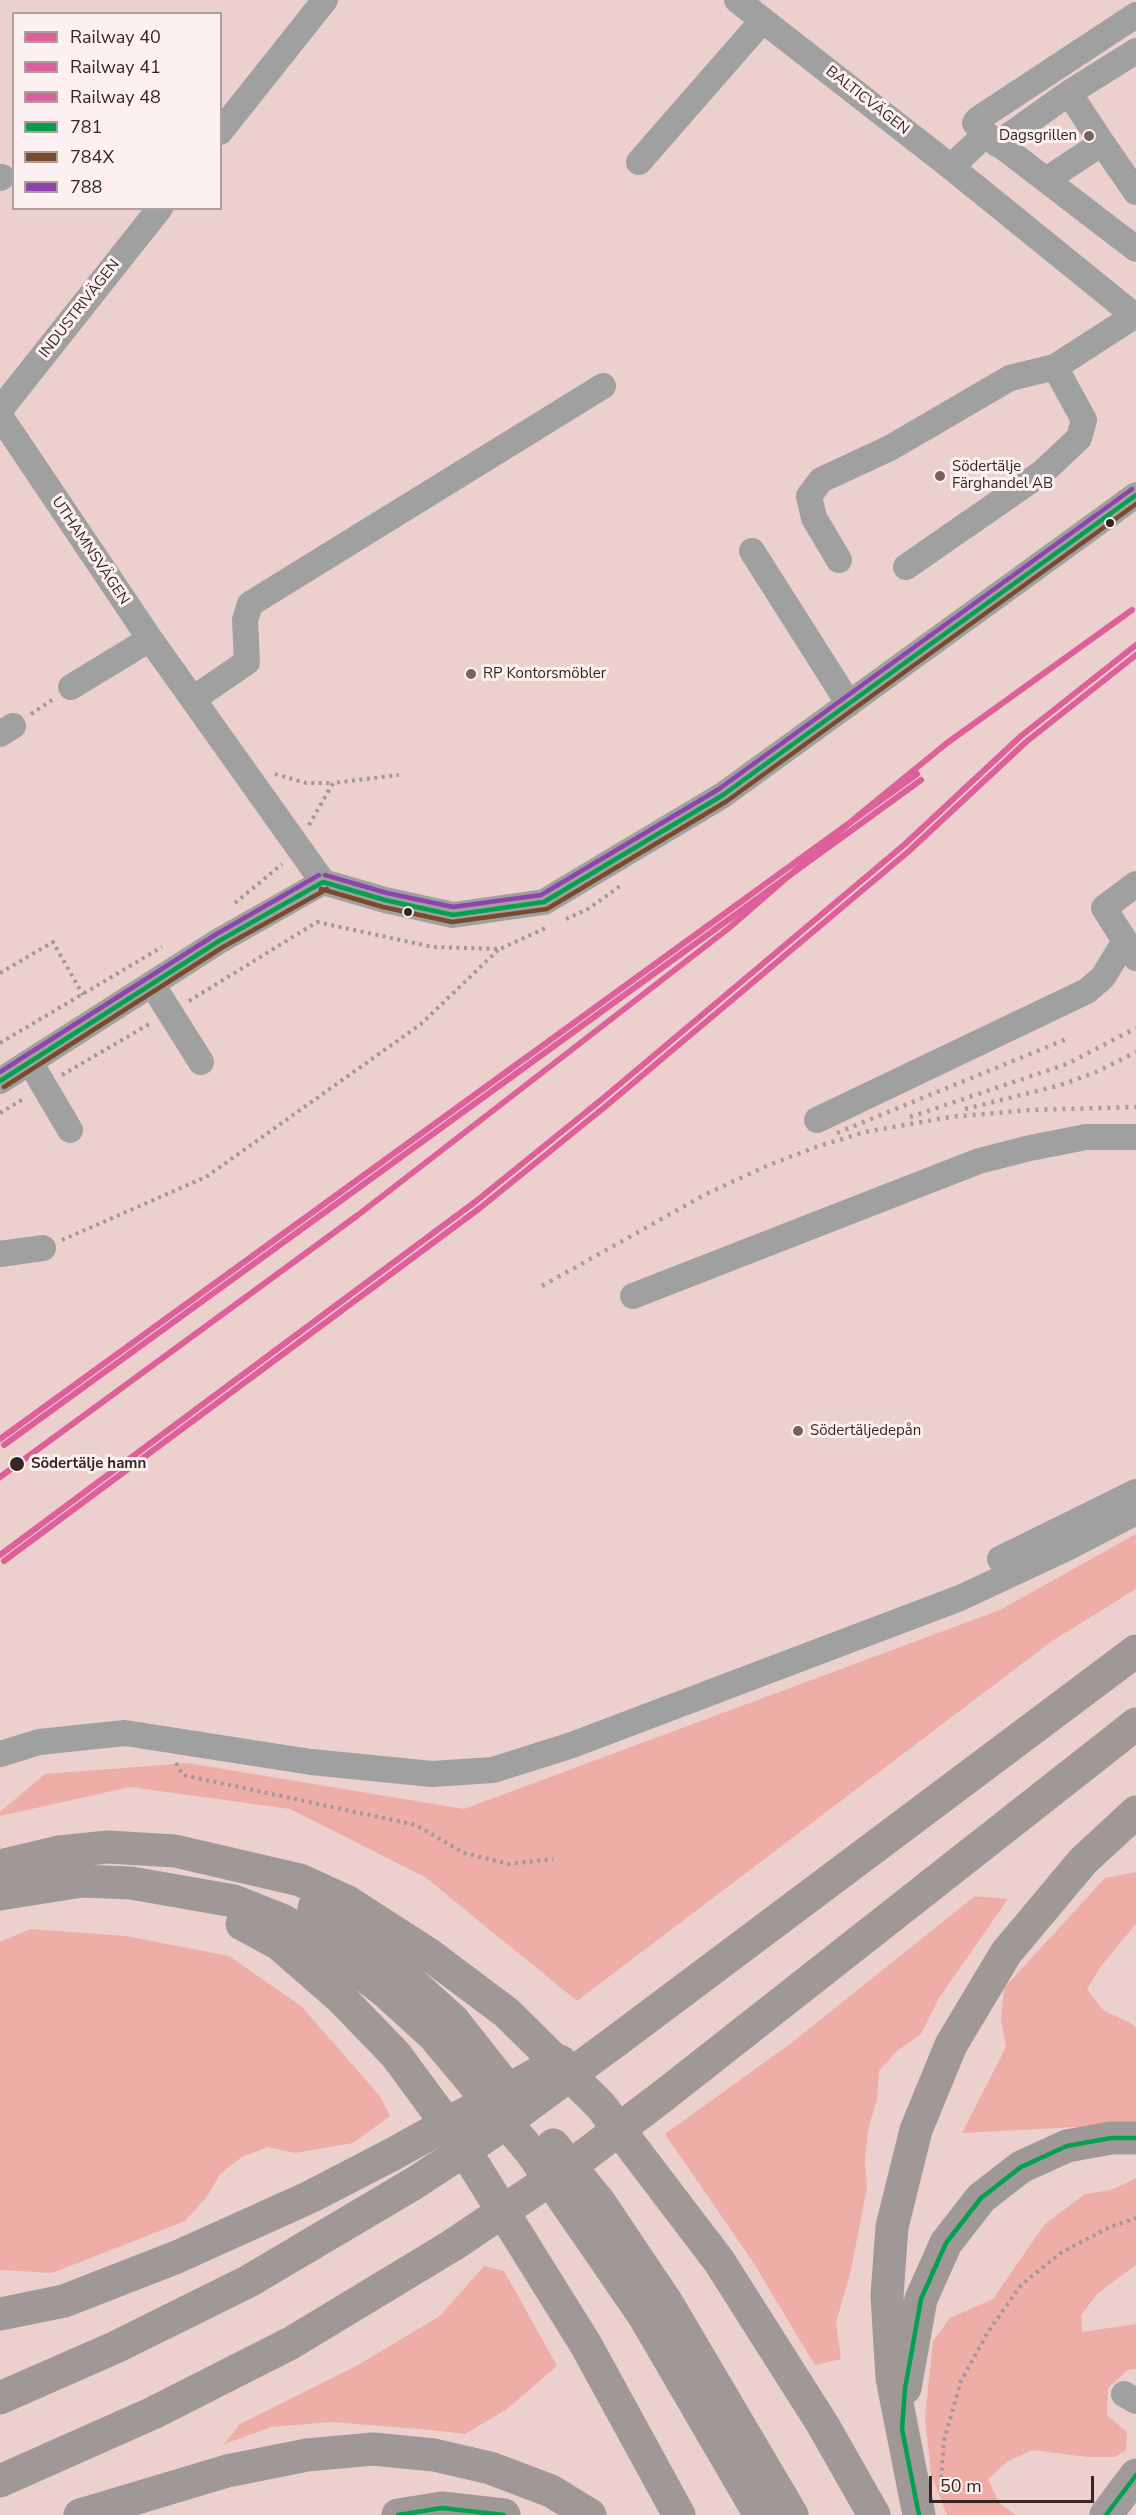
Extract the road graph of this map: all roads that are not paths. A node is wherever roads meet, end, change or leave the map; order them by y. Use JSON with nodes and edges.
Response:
{"nodes":[{"id":1,"x":325,"y":0,"type":"edge"},
{"id":2,"x":737,"y":0,"type":"edge"},
{"id":3,"x":1136,"y":15,"type":"edge"},
{"id":4,"x":763,"y":20,"type":"junction"},
{"id":5,"x":1136,"y":51,"type":"edge"},
{"id":6,"x":1070,"y":93,"type":"junction"},
{"id":7,"x":222,"y":129,"type":"edge"},
{"id":8,"x":992,"y":139,"type":"junction"},
{"id":9,"x":1102,"y":143,"type":"junction"},
{"id":10,"x":639,"y":162,"type":"dead end"},
{"id":11,"x":951,"y":166,"type":"junction"},
{"id":12,"x":1046,"y":180,"type":"junction"},
{"id":13,"x":1136,"y":192,"type":"edge"},
{"id":14,"x":158,"y":210,"type":"edge"},
{"id":15,"x":1136,"y":249,"type":"edge"},
{"id":16,"x":1135,"y":317,"type":"edge"},
{"id":17,"x":1056,"y":367,"type":"junction"},
{"id":18,"x":603,"y":386,"type":"dead end"},
{"id":19,"x":0,"y":410,"type":"edge"},
{"id":20,"x":0,"y":416,"type":"edge"},
{"id":21,"x":1136,"y":495,"type":"edge"},
{"id":22,"x":752,"y":551,"type":"dead end"},
{"id":23,"x":839,"y":560,"type":"dead end"},
{"id":24,"x":906,"y":567,"type":"dead end"},
{"id":25,"x":150,"y":639,"type":"junction"},
{"id":26,"x":71,"y":687,"type":"road end"},
{"id":27,"x":193,"y":699,"type":"junction"},
{"id":28,"x":849,"y":704,"type":"junction"},
{"id":29,"x":323,"y":882,"type":"junction"},
{"id":30,"x":1136,"y":884,"type":"edge"},
{"id":31,"x":1131,"y":949,"type":"edge"},
{"id":32,"x":152,"y":984,"type":"junction"},
{"id":33,"x":205,"y":1057,"type":"dead end"},
{"id":34,"x":30,"y":1062,"type":"junction"},
{"id":35,"x":0,"y":1081,"type":"edge"},
{"id":36,"x":817,"y":1120,"type":"dead end"},
{"id":37,"x":70,"y":1130,"type":"dead end"},
{"id":38,"x":1136,"y":1137,"type":"edge"},
{"id":39,"x":42,"y":1248,"type":"road end"},
{"id":40,"x":0,"y":1254,"type":"edge"},
{"id":41,"x":633,"y":1296,"type":"dead end"},
{"id":42,"x":1136,"y":1492,"type":"edge"},
{"id":43,"x":1136,"y":1512,"type":"edge"},
{"id":44,"x":1000,"y":1558,"type":"dead end"},
{"id":45,"x":1136,"y":1651,"type":"edge"},
{"id":46,"x":1136,"y":1724,"type":"edge"},
{"id":47,"x":0,"y":1754,"type":"edge"},
{"id":48,"x":1136,"y":1812,"type":"edge"},
{"id":49,"x":233,"y":1864,"type":"junction"},
{"id":50,"x":0,"y":1866,"type":"edge"},
{"id":51,"x":173,"y":1890,"type":"junction"},
{"id":52,"x":0,"y":1894,"type":"edge"},
{"id":53,"x":613,"y":2038,"type":"junction"},
{"id":54,"x":1136,"y":2138,"type":"edge"},
{"id":55,"x":0,"y":2314,"type":"edge"},
{"id":56,"x":0,"y":2398,"type":"edge"},
{"id":57,"x":903,"y":2429,"type":"junction"},
{"id":58,"x":1136,"y":2475,"type":"edge"},
{"id":59,"x":0,"y":2481,"type":"edge"},
{"id":60,"x":1136,"y":2509,"type":"edge"},
{"id":61,"x":80,"y":2515,"type":"edge"},
{"id":62,"x":398,"y":2515,"type":"edge"},
{"id":63,"x":504,"y":2515,"type":"edge"},
{"id":64,"x":590,"y":2515,"type":"edge"},
{"id":65,"x":680,"y":2515,"type":"edge"},
{"id":66,"x":760,"y":2515,"type":"edge"},
{"id":67,"x":792,"y":2515,"type":"edge"},
{"id":68,"x":874,"y":2515,"type":"edge"},
{"id":69,"x":919,"y":2515,"type":"edge"},
{"id":70,"x":1106,"y":2515,"type":"edge"},
{"id":71,"x":1131,"y":2515,"type":"edge"}],
"edges":[{"from":1,"to":7,"type":"street"},
{"from":2,"to":4,"type":"street","name":"BALTICVÄGEN"},
{"from":3,"to":8,"type":"street"},
{"from":4,"to":10,"type":"street"},
{"from":4,"to":11,"type":"street","name":"BALTICVÄGEN"},
{"from":5,"to":6,"type":"street"},
{"from":6,"to":8,"type":"street"},
{"from":6,"to":9,"type":"street"},
{"from":8,"to":11,"type":"street"},
{"from":8,"to":12,"type":"street"},
{"from":9,"to":12,"type":"street"},
{"from":9,"to":13,"type":"street"},
{"from":11,"to":16,"type":"street","name":"BALTICVÄGEN"},
{"from":12,"to":15,"type":"street"},
{"from":14,"to":19,"type":"street","name":"INDUSTRIVÄGEN"},
{"from":16,"to":17,"type":"street"},
{"from":17,"to":23,"type":"street"},
{"from":17,"to":24,"type":"street"},
{"from":18,"to":27,"type":"street"},
{"from":20,"to":25,"type":"street","name":"UTHAMNSVÄGEN"},
{"from":21,"to":28,"type":"street"},
{"from":22,"to":28,"type":"street"},
{"from":25,"to":26,"type":"street"},
{"from":25,"to":27,"type":"street","name":"UTHAMNSVÄGEN"},
{"from":27,"to":29,"type":"street","name":"UTHAMNSVÄGEN"},
{"from":28,"to":29,"type":"street"},
{"from":29,"to":32,"type":"street"},
{"from":30,"to":31,"type":"street"},
{"from":31,"to":36,"type":"street"},
{"from":32,"to":33,"type":"street"},
{"from":32,"to":34,"type":"street"},
{"from":34,"to":35,"type":"street"},
{"from":34,"to":37,"type":"street"},
{"from":38,"to":41,"type":"street"},
{"from":39,"to":40,"type":"street"},
{"from":42,"to":44,"type":"street"},
{"from":43,"to":47,"type":"street"},
{"from":45,"to":53,"type":"highway"},
{"from":46,"to":59,"type":"highway","bridge":true},
{"from":48,"to":57,"type":"highway"},
{"from":49,"to":50,"type":"highway"},
{"from":49,"to":67,"type":"highway"},
{"from":49,"to":68,"type":"highway"},
{"from":51,"to":52,"type":"highway"},
{"from":51,"to":65,"type":"highway"},
{"from":51,"to":66,"type":"highway"},
{"from":53,"to":55,"type":"highway","bridge":true},
{"from":53,"to":56,"type":"highway","bridge":true},
{"from":54,"to":57,"type":"highway"},
{"from":57,"to":69,"type":"highway"},
{"from":58,"to":70,"type":"main road"},
{"from":60,"to":71,"type":"main road"},
{"from":61,"to":64,"type":"highway"},
{"from":62,"to":63,"type":"highway"}]}
